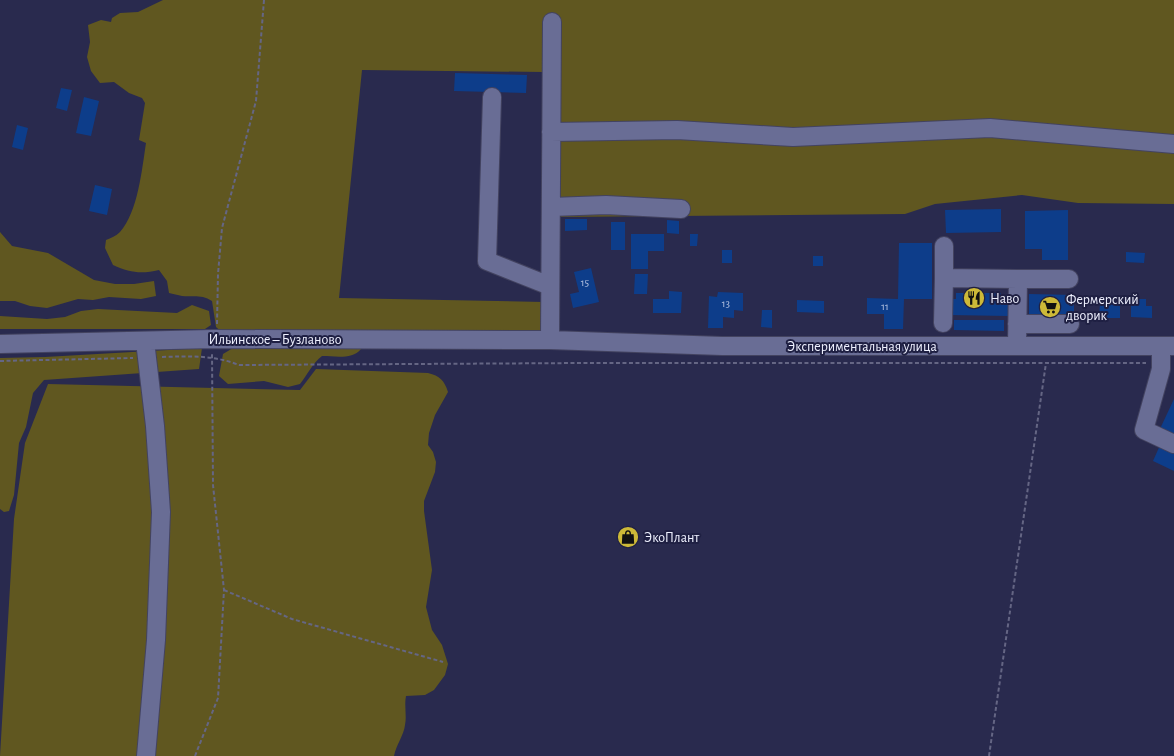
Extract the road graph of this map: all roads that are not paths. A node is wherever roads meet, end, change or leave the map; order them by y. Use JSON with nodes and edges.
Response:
{"nodes":[{"id":1,"x":552,"y":22,"type":"dead end"},
{"id":2,"x":492,"y":97,"type":"dead end"},
{"id":3,"x":552,"y":132,"type":"junction"},
{"id":4,"x":1174,"y":144,"type":"edge"},
{"id":5,"x":551,"y":207,"type":"junction"},
{"id":6,"x":681,"y":209,"type":"dead end"},
{"id":7,"x":944,"y":246,"type":"dead end"},
{"id":8,"x":944,"y":278,"type":"junction"},
{"id":9,"x":1018,"y":279,"type":"junction"},
{"id":10,"x":1070,"y":279,"type":"dead end"},
{"id":11,"x":550,"y":286,"type":"junction"},
{"id":12,"x":943,"y":323,"type":"dead end"},
{"id":13,"x":1017,"y":324,"type":"junction"},
{"id":14,"x":1070,"y":324,"type":"dead end"},
{"id":15,"x":550,"y":340,"type":"junction"},
{"id":16,"x":0,"y":344,"type":"edge"},
{"id":17,"x":1017,"y":346,"type":"junction"},
{"id":18,"x":146,"y":349,"type":"junction"},
{"id":19,"x":1166,"y":352,"type":"edge"},
{"id":20,"x":1174,"y":444,"type":"edge"},
{"id":21,"x":146,"y":756,"type":"edge"}],
"edges":[{"from":1,"to":3,"type":"street"},
{"from":2,"to":11,"type":"street"},
{"from":3,"to":4,"type":"street"},
{"from":3,"to":5,"type":"street"},
{"from":5,"to":6,"type":"street"},
{"from":5,"to":11,"type":"street"},
{"from":7,"to":8,"type":"street"},
{"from":8,"to":9,"type":"street"},
{"from":8,"to":12,"type":"street"},
{"from":9,"to":10,"type":"street"},
{"from":9,"to":13,"type":"street"},
{"from":11,"to":15,"type":"street"},
{"from":13,"to":14,"type":"street"},
{"from":13,"to":17,"type":"street"},
{"from":15,"to":17,"type":"street","name":"Экспериментальная улица"},
{"from":15,"to":18,"type":"street","name":"Ильинское – Бузланово"},
{"from":16,"to":18,"type":"street","name":"Ильинское – Бузланово"},
{"from":17,"to":19,"type":"street","name":"Экспериментальная улица"},
{"from":18,"to":21,"type":"street"},
{"from":19,"to":20,"type":"street"}]}
